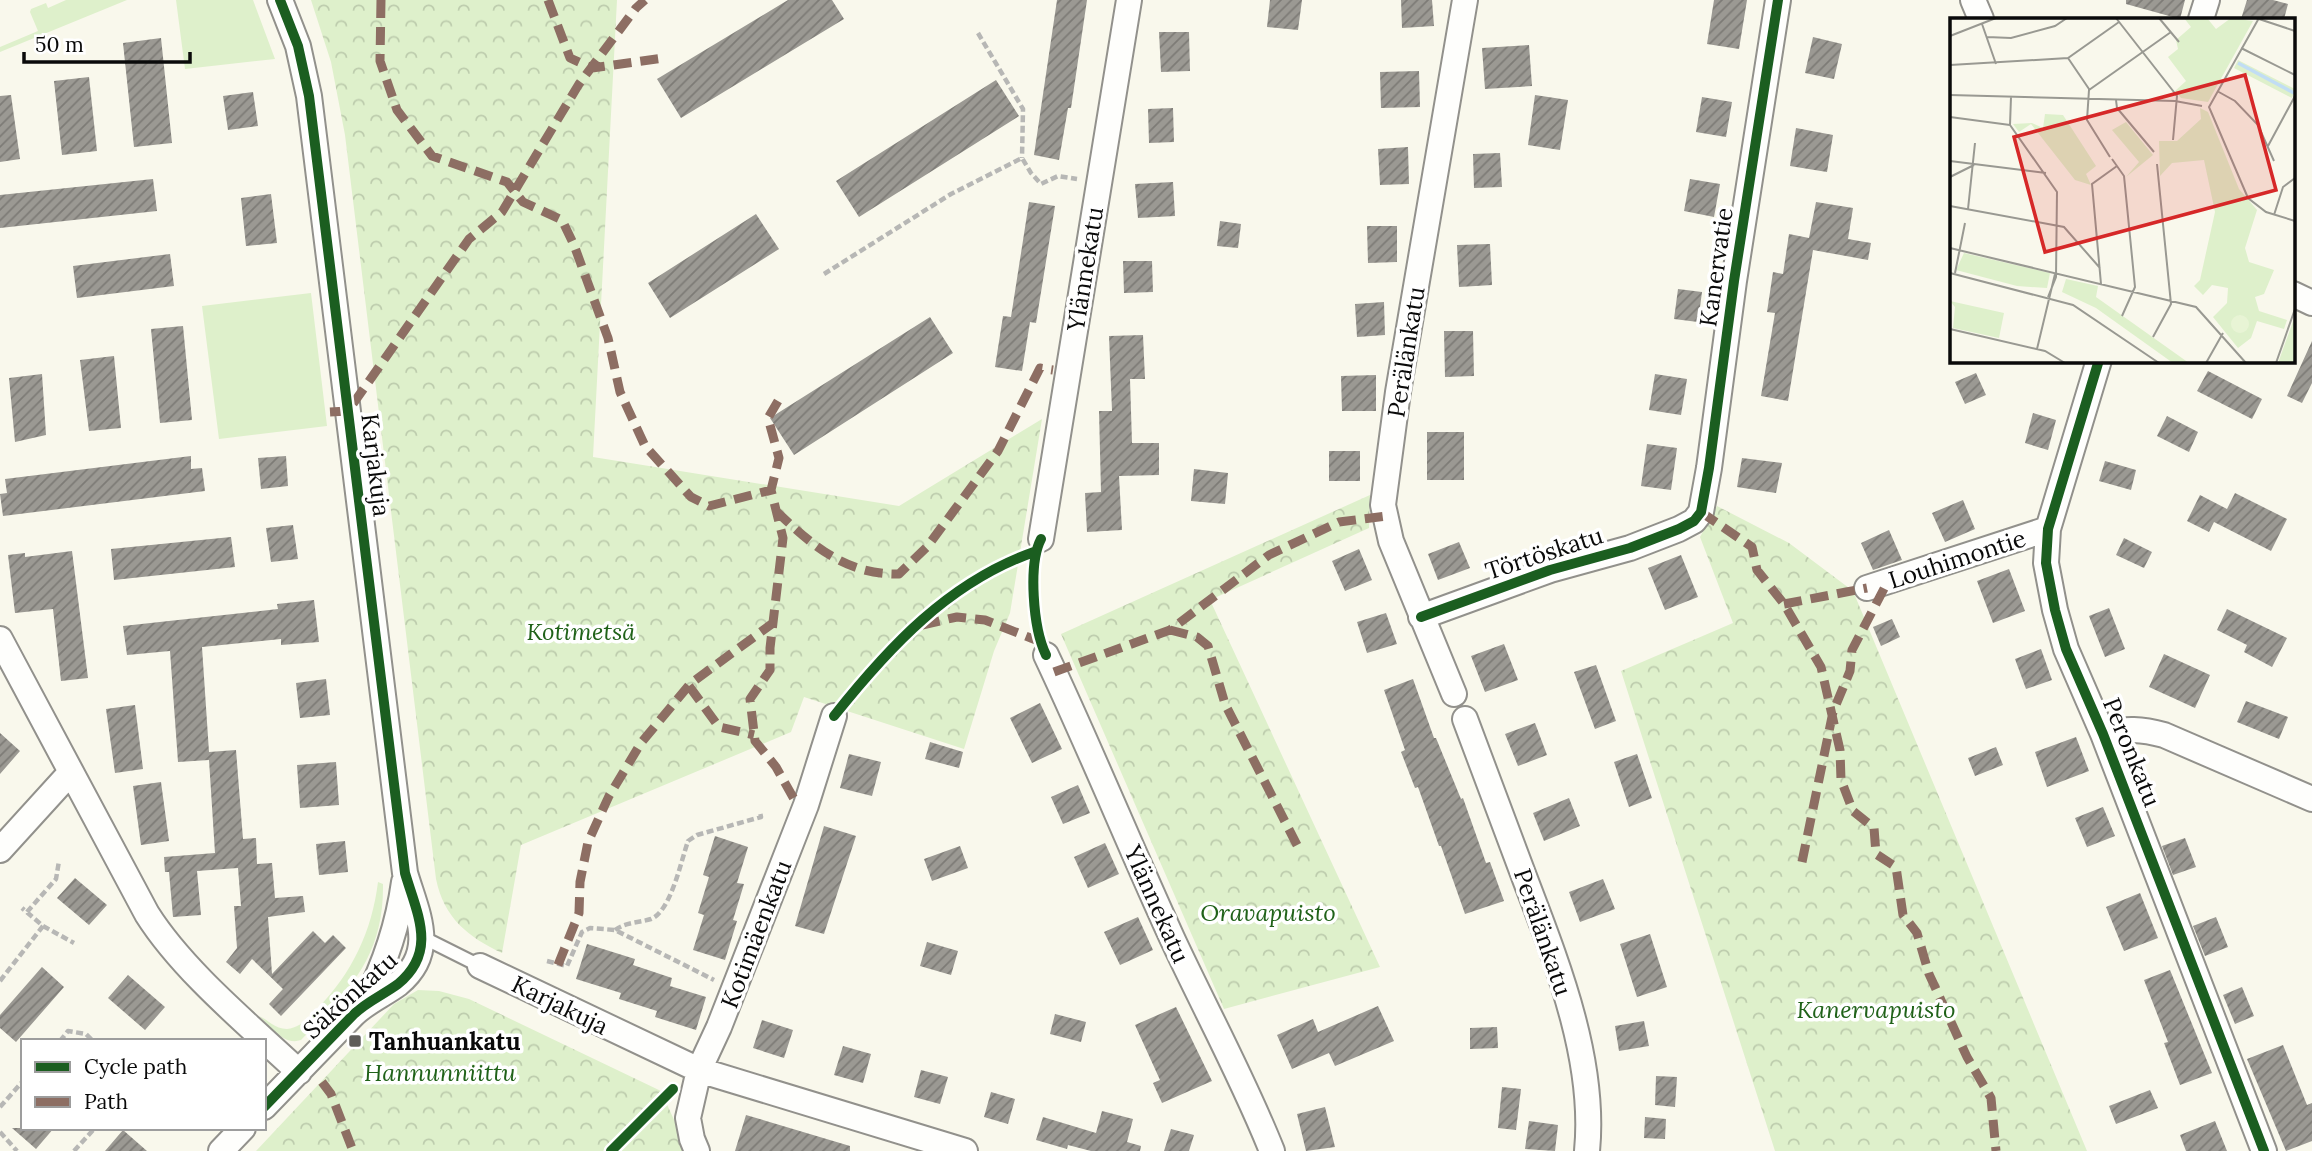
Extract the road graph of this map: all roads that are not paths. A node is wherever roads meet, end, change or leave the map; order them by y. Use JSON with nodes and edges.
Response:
{"nodes":[{"id":1,"x":280,"y":0,"type":"edge"},
{"id":2,"x":1129,"y":0,"type":"edge"},
{"id":3,"x":1465,"y":0,"type":"edge"},
{"id":4,"x":1778,"y":0,"type":"edge"},
{"id":5,"x":1973,"y":0,"type":"edge"},
{"id":6,"x":2207,"y":0,"type":"edge"},
{"id":7,"x":1981,"y":18,"type":"edge"},
{"id":8,"x":2201,"y":18,"type":"edge"},
{"id":9,"x":2294,"y":294,"type":"edge"},
{"id":10,"x":2312,"y":303,"type":"edge"},
{"id":11,"x":2098,"y":362,"type":"edge"},
{"id":12,"x":1679,"y":529,"type":"joint"},
{"id":13,"x":2048,"y":529,"type":"junction"},
{"id":14,"x":1041,"y":539,"type":"dead end"},
{"id":15,"x":1867,"y":589,"type":"dead end"},
{"id":16,"x":1421,"y":617,"type":"junction"},
{"id":17,"x":0,"y":639,"type":"edge"},
{"id":18,"x":1046,"y":655,"type":"dead end"},
{"id":19,"x":1454,"y":694,"type":"joint"},
{"id":20,"x":834,"y":716,"type":"dead end"},
{"id":21,"x":1465,"y":719,"type":"joint"},
{"id":22,"x":2103,"y":734,"type":"junction"},
{"id":23,"x":71,"y":772,"type":"junction"},
{"id":24,"x":2312,"y":799,"type":"edge"},
{"id":25,"x":0,"y":850,"type":"edge"},
{"id":26,"x":405,"y":873,"type":"junction"},
{"id":27,"x":422,"y":937,"type":"junction"},
{"id":28,"x":480,"y":966,"type":"joint"},
{"id":29,"x":365,"y":1004,"type":"junction"},
{"id":30,"x":265,"y":1039,"type":"edge"},
{"id":31,"x":266,"y":1040,"type":"edge"},
{"id":32,"x":699,"y":1070,"type":"junction"},
{"id":33,"x":299,"y":1072,"type":"junction"},
{"id":34,"x":266,"y":1105,"type":"edge"},
{"id":35,"x":241,"y":1130,"type":"edge"},
{"id":36,"x":221,"y":1151,"type":"edge"},
{"id":37,"x":697,"y":1151,"type":"edge"},
{"id":38,"x":965,"y":1151,"type":"edge"},
{"id":39,"x":1272,"y":1151,"type":"edge"},
{"id":40,"x":1587,"y":1151,"type":"edge"},
{"id":41,"x":2264,"y":1151,"type":"edge"}],
"edges":[{"from":1,"to":26,"type":"street","name":"Karjakuja"},
{"from":2,"to":14,"type":"street","name":"Ylännekatu"},
{"from":3,"to":16,"type":"street","name":"Perälänkatu"},
{"from":4,"to":12,"type":"street","name":"Kanervatie"},
{"from":5,"to":7,"type":"street"},
{"from":6,"to":8,"type":"street"},
{"from":9,"to":10,"type":"street"},
{"from":11,"to":13,"type":"street","name":"Peronkatu"},
{"from":12,"to":16,"type":"street","name":"Törtöskatu"},
{"from":13,"to":15,"type":"street","name":"Louhimontie"},
{"from":13,"to":22,"type":"street","name":"Peronkatu"},
{"from":16,"to":19,"type":"street","name":"Perälänkatu"},
{"from":17,"to":23,"type":"street"},
{"from":18,"to":39,"type":"street","name":"Ylännekatu"},
{"from":19,"to":21,"type":"lane"},
{"from":20,"to":32,"type":"street","name":"Kotimäenkatu"},
{"from":21,"to":40,"type":"street","name":"Perälänkatu"},
{"from":22,"to":24,"type":"street"},
{"from":22,"to":41,"type":"street","name":"Peronkatu"},
{"from":23,"to":25,"type":"street"},
{"from":23,"to":30,"type":"street"},
{"from":26,"to":27,"type":"street","name":"Karjakuja"},
{"from":26,"to":29,"type":"street","name":"Säkönkatu"},
{"from":27,"to":28,"type":"lane","name":"Karjakuja"},
{"from":27,"to":29,"type":"street","name":"Säkönkatu"},
{"from":28,"to":32,"type":"street","name":"Karjakuja"},
{"from":29,"to":33,"type":"street","name":"Säkönkatu"},
{"from":31,"to":33,"type":"street"},
{"from":32,"to":37,"type":"street","name":"Kotimäenkatu"},
{"from":32,"to":38,"type":"street","name":"Karjakuja"},
{"from":33,"to":34,"type":"street","name":"Säkönkatu"},
{"from":35,"to":36,"type":"street"}]}
